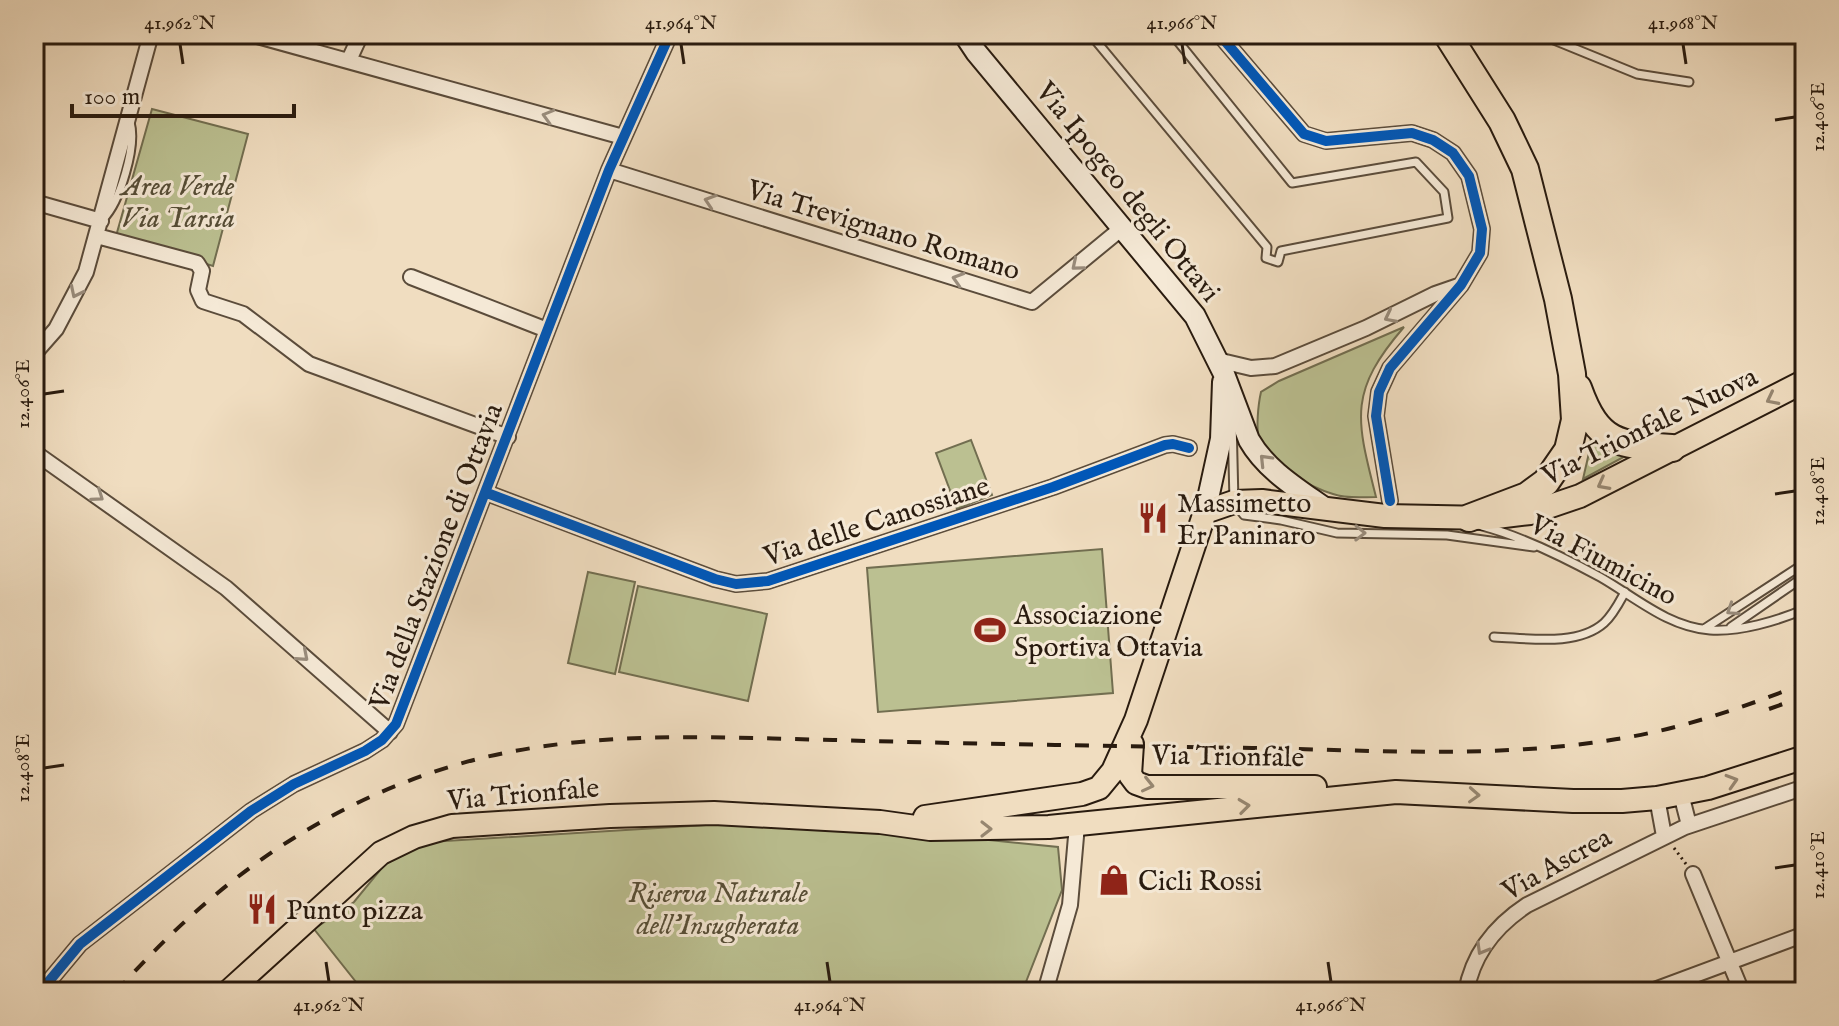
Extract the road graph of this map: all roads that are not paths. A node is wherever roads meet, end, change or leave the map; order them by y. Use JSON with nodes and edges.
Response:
{"nodes":[{"id":1,"x":151,"y":34,"type":"edge"},
{"id":2,"x":250,"y":34,"type":"edge"},
{"id":3,"x":361,"y":34,"type":"edge"},
{"id":4,"x":670,"y":34,"type":"edge"},
{"id":5,"x":964,"y":34,"type":"edge"},
{"id":6,"x":1172,"y":34,"type":"edge"},
{"id":7,"x":1219,"y":34,"type":"edge"},
{"id":8,"x":1447,"y":34,"type":"edge"},
{"id":9,"x":1539,"y":34,"type":"edge"},
{"id":10,"x":1096,"y":41,"type":"dead end"},
{"id":11,"x":349,"y":60,"type":"junction"},
{"id":12,"x":1689,"y":82,"type":"dead end"},
{"id":13,"x":623,"y":137,"type":"junction"},
{"id":14,"x":609,"y":170,"type":"junction"},
{"id":15,"x":34,"y":202,"type":"edge"},
{"id":16,"x":99,"y":228,"type":"junction"},
{"id":17,"x":1122,"y":228,"type":"junction"},
{"id":18,"x":411,"y":277,"type":"dead end"},
{"id":19,"x":1461,"y":285,"type":"junction"},
{"id":20,"x":547,"y":330,"type":"junction"},
{"id":21,"x":34,"y":354,"type":"edge"},
{"id":22,"x":1220,"y":367,"type":"junction"},
{"id":23,"x":1572,"y":374,"type":"junction"},
{"id":24,"x":1805,"y":381,"type":"edge"},
{"id":25,"x":508,"y":437,"type":"junction"},
{"id":26,"x":1189,"y":448,"type":"dead end"},
{"id":27,"x":1672,"y":448,"type":"junction"},
{"id":28,"x":34,"y":452,"type":"edge"},
{"id":29,"x":487,"y":493,"type":"junction"},
{"id":30,"x":1390,"y":501,"type":"dead end"},
{"id":31,"x":1234,"y":502,"type":"junction"},
{"id":32,"x":1326,"y":509,"type":"junction"},
{"id":33,"x":1205,"y":512,"type":"junction"},
{"id":34,"x":1437,"y":517,"type":"junction"},
{"id":35,"x":1469,"y":518,"type":"junction"},
{"id":36,"x":1534,"y":547,"type":"junction"},
{"id":37,"x":1805,"y":563,"type":"edge"},
{"id":38,"x":1805,"y":576,"type":"edge"},
{"id":39,"x":1625,"y":592,"type":"junction"},
{"id":40,"x":1805,"y":609,"type":"edge"},
{"id":41,"x":1704,"y":629,"type":"junction"},
{"id":42,"x":1727,"y":629,"type":"junction"},
{"id":43,"x":1494,"y":637,"type":"dead end"},
{"id":44,"x":1136,"y":720,"type":"junction"},
{"id":45,"x":390,"y":732,"type":"junction"},
{"id":46,"x":1805,"y":757,"type":"edge"},
{"id":47,"x":1805,"y":787,"type":"edge"},
{"id":48,"x":1396,"y":792,"type":"junction"},
{"id":49,"x":1681,"y":794,"type":"junction"},
{"id":50,"x":1657,"y":798,"type":"junction"},
{"id":51,"x":880,"y":822,"type":"junction"},
{"id":52,"x":1077,"y":825,"type":"junction"},
{"id":53,"x":1689,"y":825,"type":"junction"},
{"id":54,"x":1664,"y":836,"type":"junction"},
{"id":55,"x":1693,"y":874,"type":"road end"},
{"id":56,"x":1805,"y":934,"type":"edge"},
{"id":57,"x":1729,"y":962,"type":"junction"},
{"id":58,"x":40,"y":992,"type":"edge"},
{"id":59,"x":228,"y":992,"type":"edge"},
{"id":60,"x":1045,"y":992,"type":"edge"},
{"id":61,"x":1466,"y":992,"type":"edge"},
{"id":62,"x":1649,"y":992,"type":"edge"},
{"id":63,"x":1742,"y":992,"type":"edge"}],
"edges":[{"from":1,"to":16,"type":"street"},
{"from":2,"to":11,"type":"street"},
{"from":3,"to":11,"type":"street"},
{"from":4,"to":13,"type":"street","name":"Via della Stazione di Ottavia"},
{"from":5,"to":17,"type":"street","name":"Via Ipogeo degli Ottavi"},
{"from":6,"to":10,"type":"lane"},
{"from":7,"to":19,"type":"street"},
{"from":8,"to":23,"type":"highway"},
{"from":9,"to":12,"type":"lane"},
{"from":13,"to":11,"type":"street","one_way":true},
{"from":13,"to":14,"type":"street","name":"Via della Stazione di Ottavia"},
{"from":17,"to":14,"type":"street","name":"Via Trevignano Romano","one_way":true},
{"from":14,"to":20,"type":"street","name":"Via della Stazione di Ottavia"},
{"from":15,"to":16,"type":"street"},
{"from":16,"to":21,"type":"street","one_way":true},
{"from":16,"to":25,"type":"street"},
{"from":17,"to":22,"type":"street","name":"Via Ipogeo degli Ottavi"},
{"from":18,"to":20,"type":"street"},
{"from":19,"to":22,"type":"street","one_way":true},
{"from":19,"to":30,"type":"street"},
{"from":20,"to":25,"type":"street","name":"Via della Stazione di Ottavia"},
{"from":22,"to":31,"type":"lane"},
{"from":32,"to":22,"type":"street","name":"Via Trionfale Nuova","one_way":true},
{"from":22,"to":33,"type":"street","name":"Via Ipogeo degli Ottavi"},
{"from":23,"to":27,"type":"highway"},
{"from":23,"to":35,"type":"highway"},
{"from":24,"to":27,"type":"main road","name":"Via Trionfale Nuova","one_way":true},
{"from":25,"to":29,"type":"street","name":"Via della Stazione di Ottavia"},
{"from":26,"to":29,"type":"street","name":"Via delle Canossiane"},
{"from":27,"to":35,"type":"main road","name":"Via Trionfale Nuova","one_way":true},
{"from":28,"to":45,"type":"street","one_way":true},
{"from":29,"to":45,"type":"street","name":"Via della Stazione di Ottavia"},
{"from":31,"to":32,"type":"main road","name":"Via Trionfale Nuova"},
{"from":31,"to":33,"type":"main road","name":"Via Trionfale Nuova"},
{"from":31,"to":36,"type":"lane","one_way":true},
{"from":32,"to":34,"type":"main road","name":"Via Trionfale Nuova"},
{"from":33,"to":44,"type":"main road","name":"Via Ipogeo degli Ottavi"},
{"from":34,"to":35,"type":"main road","name":"Via Trionfale Nuova"},
{"from":34,"to":36,"type":"lane","name":"Via Fiumicino"},
{"from":36,"to":39,"type":"lane","name":"Via Fiumicino"},
{"from":37,"to":41,"type":"lane","name":"Via Fiumicino","one_way":true},
{"from":38,"to":42,"type":"lane"},
{"from":39,"to":41,"type":"lane","name":"Via Fiumicino"},
{"from":39,"to":43,"type":"lane"},
{"from":40,"to":42,"type":"lane","name":"Via Fiumicino"},
{"from":41,"to":42,"type":"lane","name":"Via Fiumicino"},
{"from":44,"to":48,"type":"main road","name":"Via Trionfale","one_way":true},
{"from":44,"to":51,"type":"main road","name":"Via Trionfale"},
{"from":45,"to":58,"type":"street","name":"Via della Stazione di Ottavia"},
{"from":49,"to":46,"type":"main road","name":"Via Trionfale","one_way":true},
{"from":47,"to":53,"type":"street","name":"Via Ascrea"},
{"from":48,"to":50,"type":"main road","name":"Via Trionfale","one_way":true},
{"from":52,"to":48,"type":"main road","name":"Via Trionfale","one_way":true},
{"from":49,"to":50,"type":"main road","name":"Via Trionfale"},
{"from":49,"to":53,"type":"street"},
{"from":50,"to":54,"type":"street"},
{"from":51,"to":52,"type":"main road","name":"Via Trionfale","one_way":true},
{"from":51,"to":59,"type":"main road","name":"Via Trionfale"},
{"from":52,"to":60,"type":"street"},
{"from":53,"to":54,"type":"street","name":"Via Ascrea"},
{"from":54,"to":61,"type":"street","name":"Via Ascrea","one_way":true},
{"from":55,"to":57,"type":"street"},
{"from":56,"to":57,"type":"street"},
{"from":57,"to":62,"type":"street"},
{"from":57,"to":63,"type":"street"}]}
